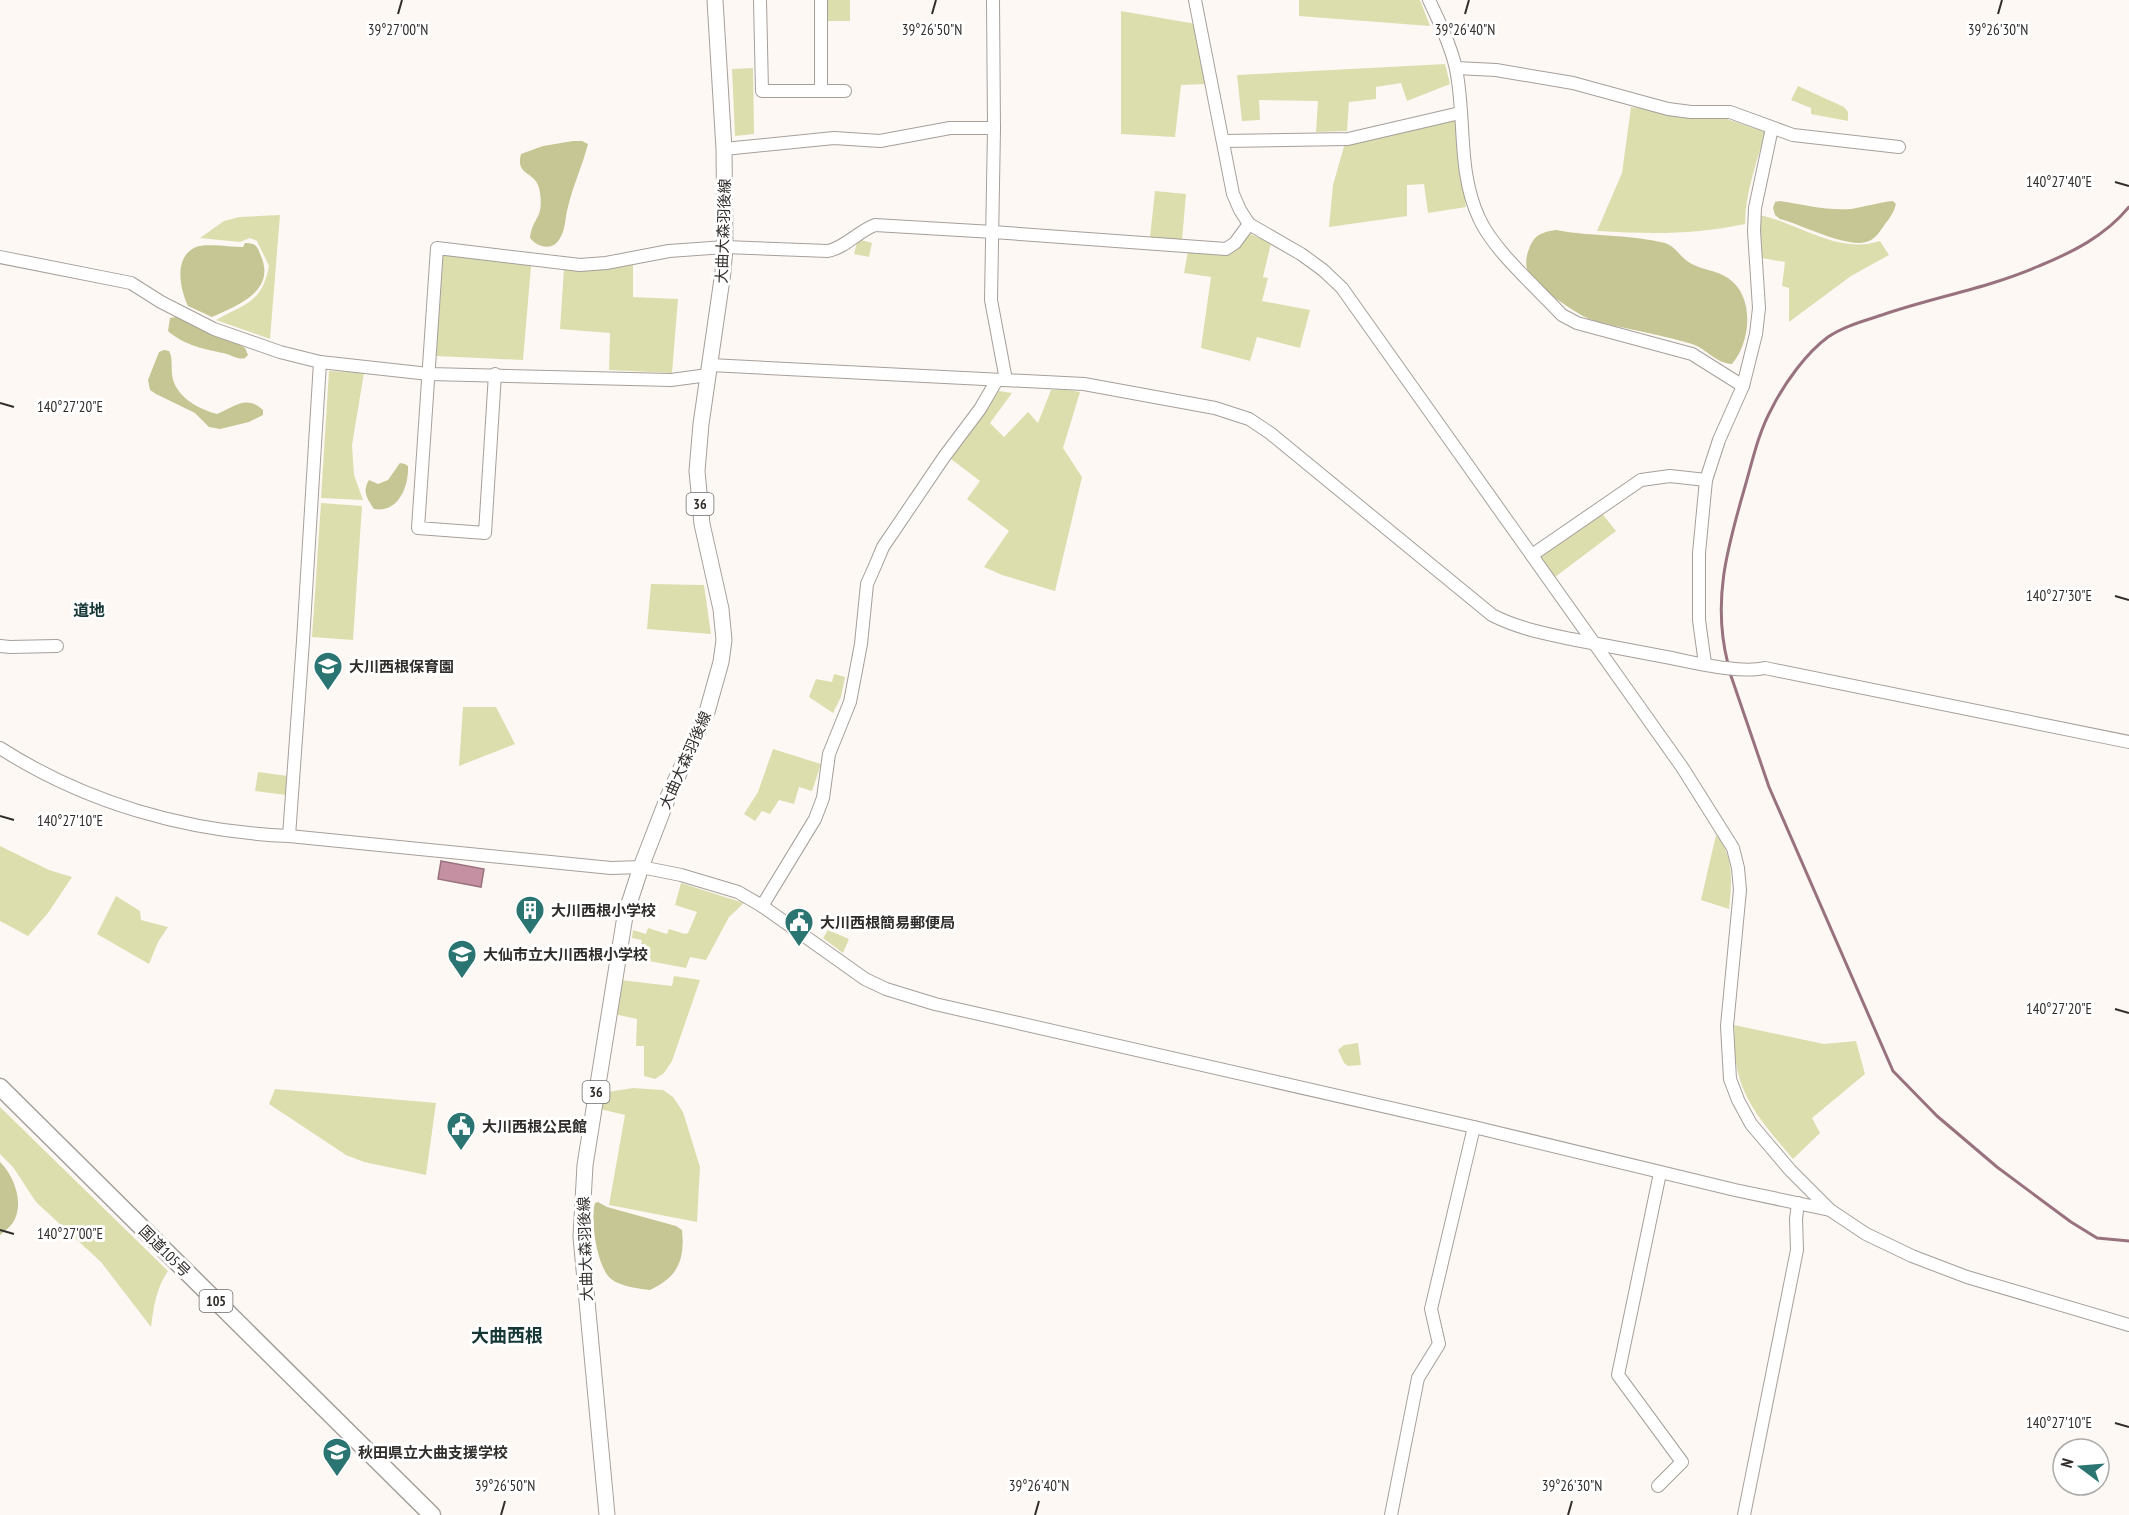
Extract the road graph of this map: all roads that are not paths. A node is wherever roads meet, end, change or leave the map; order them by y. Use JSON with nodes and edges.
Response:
{"nodes":[{"id":1,"x":715,"y":0,"type":"edge"},
{"id":2,"x":760,"y":0,"type":"edge"},
{"id":3,"x":821,"y":0,"type":"edge"},
{"id":4,"x":993,"y":0,"type":"edge"},
{"id":5,"x":1196,"y":0,"type":"edge"},
{"id":6,"x":1429,"y":0,"type":"edge"},
{"id":7,"x":1456,"y":68,"type":"junction"},
{"id":8,"x":821,"y":91,"type":"junction"},
{"id":9,"x":845,"y":91,"type":"dead end"},
{"id":10,"x":1460,"y":113,"type":"junction"},
{"id":11,"x":994,"y":128,"type":"junction"},
{"id":12,"x":1772,"y":128,"type":"junction"},
{"id":13,"x":1223,"y":141,"type":"junction"},
{"id":14,"x":1899,"y":147,"type":"dead end"},
{"id":15,"x":724,"y":149,"type":"junction"},
{"id":16,"x":1249,"y":224,"type":"junction"},
{"id":17,"x":993,"y":232,"type":"junction"},
{"id":18,"x":725,"y":247,"type":"junction"},
{"id":19,"x":0,"y":257,"type":"edge"},
{"id":20,"x":320,"y":362,"type":"junction"},
{"id":21,"x":709,"y":370,"type":"junction"},
{"id":22,"x":429,"y":374,"type":"junction"},
{"id":23,"x":495,"y":374,"type":"junction"},
{"id":24,"x":1002,"y":380,"type":"junction"},
{"id":25,"x":1743,"y":386,"type":"junction"},
{"id":26,"x":1706,"y":480,"type":"junction"},
{"id":27,"x":1532,"y":555,"type":"junction"},
{"id":28,"x":1594,"y":644,"type":"junction"},
{"id":29,"x":0,"y":646,"type":"edge"},
{"id":30,"x":57,"y":646,"type":"dead end"},
{"id":31,"x":1705,"y":664,"type":"junction"},
{"id":32,"x":2129,"y":742,"type":"edge"},
{"id":33,"x":0,"y":748,"type":"edge"},
{"id":34,"x":289,"y":836,"type":"junction"},
{"id":35,"x":641,"y":867,"type":"junction"},
{"id":36,"x":762,"y":906,"type":"junction"},
{"id":37,"x":0,"y":1087,"type":"edge"},
{"id":38,"x":1474,"y":1127,"type":"junction"},
{"id":39,"x":1660,"y":1173,"type":"junction"},
{"id":40,"x":1798,"y":1203,"type":"junction"},
{"id":41,"x":1830,"y":1210,"type":"junction"},
{"id":42,"x":2129,"y":1325,"type":"edge"},
{"id":43,"x":1658,"y":1486,"type":"dead end"},
{"id":44,"x":432,"y":1515,"type":"edge"},
{"id":45,"x":607,"y":1515,"type":"edge"},
{"id":46,"x":1391,"y":1515,"type":"edge"},
{"id":47,"x":1744,"y":1515,"type":"edge"}],
"edges":[{"from":1,"to":15,"type":"main road","name":"大曲大森羽後線","number":"36"},
{"from":2,"to":8,"type":"street"},
{"from":3,"to":8,"type":"street"},
{"from":4,"to":11,"type":"street"},
{"from":5,"to":13,"type":"street"},
{"from":6,"to":7,"type":"street"},
{"from":7,"to":10,"type":"street"},
{"from":7,"to":12,"type":"street"},
{"from":8,"to":9,"type":"street"},
{"from":10,"to":13,"type":"street"},
{"from":10,"to":25,"type":"street"},
{"from":11,"to":15,"type":"street"},
{"from":11,"to":17,"type":"street"},
{"from":12,"to":14,"type":"street"},
{"from":12,"to":25,"type":"street"},
{"from":13,"to":16,"type":"street"},
{"from":15,"to":18,"type":"main road","name":"大曲大森羽後線","number":"36"},
{"from":16,"to":17,"type":"street"},
{"from":16,"to":27,"type":"street"},
{"from":17,"to":18,"type":"street"},
{"from":17,"to":24,"type":"street"},
{"from":18,"to":21,"type":"main road","name":"大曲大森羽後線","number":"36"},
{"from":18,"to":22,"type":"street"},
{"from":19,"to":20,"type":"street"},
{"from":20,"to":22,"type":"street"},
{"from":20,"to":34,"type":"street"},
{"from":21,"to":23,"type":"street"},
{"from":21,"to":24,"type":"street"},
{"from":21,"to":35,"type":"main road","name":"大曲大森羽後線","number":"36"},
{"from":22,"to":23,"type":"street"},
{"from":22,"to":23,"type":"street"},
{"from":24,"to":28,"type":"street"},
{"from":24,"to":36,"type":"street"},
{"from":25,"to":26,"type":"street"},
{"from":26,"to":27,"type":"street"},
{"from":26,"to":31,"type":"street"},
{"from":27,"to":28,"type":"street"},
{"from":28,"to":31,"type":"street"},
{"from":28,"to":41,"type":"street"},
{"from":29,"to":30,"type":"street"},
{"from":31,"to":32,"type":"street"},
{"from":33,"to":34,"type":"street"},
{"from":34,"to":35,"type":"street"},
{"from":35,"to":36,"type":"street"},
{"from":35,"to":45,"type":"main road","name":"大曲大森羽後線","number":"36"},
{"from":36,"to":38,"type":"street"},
{"from":37,"to":44,"type":"highway","name":"国道105号","number":"105"},
{"from":38,"to":39,"type":"street"},
{"from":38,"to":46,"type":"street"},
{"from":39,"to":40,"type":"street"},
{"from":39,"to":43,"type":"street"},
{"from":40,"to":41,"type":"street"},
{"from":40,"to":47,"type":"street"},
{"from":41,"to":42,"type":"street"}]}
